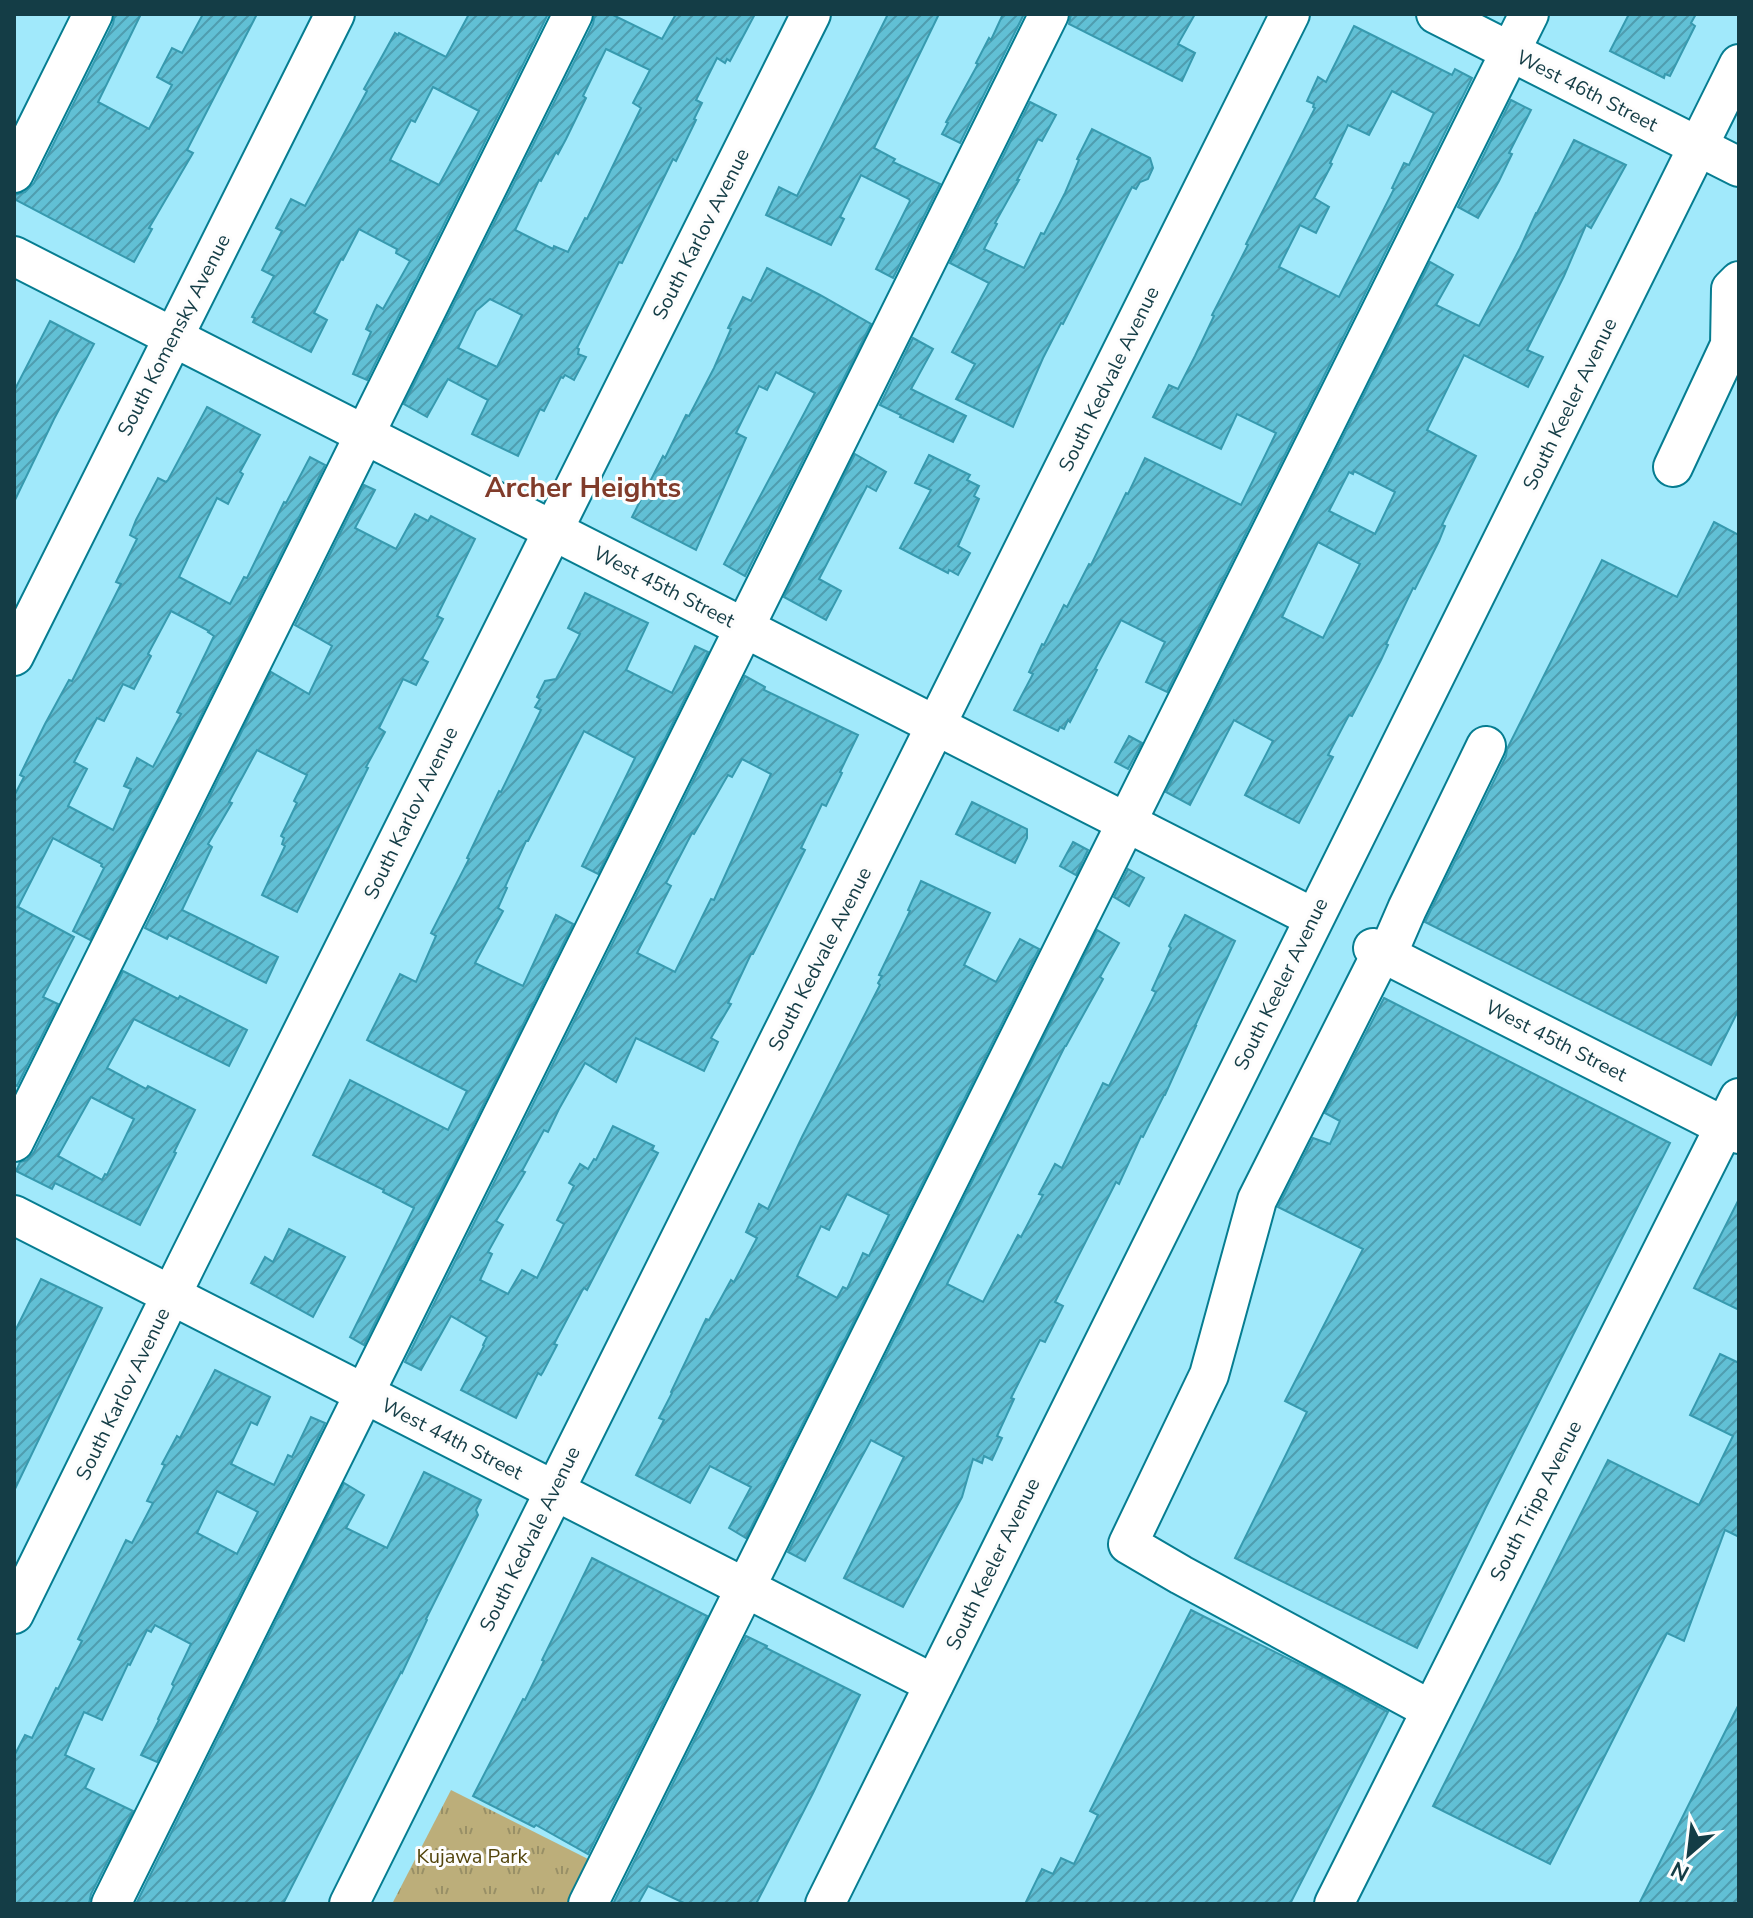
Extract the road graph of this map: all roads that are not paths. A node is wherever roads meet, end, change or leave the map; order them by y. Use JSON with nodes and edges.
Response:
{"nodes":[{"id":1,"x":93,"y":14,"type":"edge"},
{"id":2,"x":335,"y":14,"type":"edge"},
{"id":3,"x":573,"y":14,"type":"edge"},
{"id":4,"x":811,"y":14,"type":"edge"},
{"id":5,"x":1049,"y":14,"type":"edge"},
{"id":6,"x":1290,"y":14,"type":"edge"},
{"id":7,"x":1436,"y":14,"type":"edge"},
{"id":8,"x":1529,"y":14,"type":"edge"},
{"id":9,"x":1510,"y":52,"type":"junction"},
{"id":10,"x":1739,"y":64,"type":"edge"},
{"id":11,"x":1698,"y":146,"type":"junction"},
{"id":12,"x":1739,"y":167,"type":"edge"},
{"id":13,"x":14,"y":173,"type":"edge"},
{"id":14,"x":14,"y":256,"type":"edge"},
{"id":15,"x":1739,"y":281,"type":"edge"},
{"id":16,"x":173,"y":337,"type":"junction"},
{"id":17,"x":364,"y":435,"type":"junction"},
{"id":18,"x":1673,"y":467,"type":"dead end"},
{"id":19,"x":553,"y":531,"type":"junction"},
{"id":20,"x":744,"y":628,"type":"junction"},
{"id":21,"x":14,"y":656,"type":"edge"},
{"id":22,"x":936,"y":725,"type":"junction"},
{"id":23,"x":1486,"y":746,"type":"dead end"},
{"id":24,"x":1128,"y":823,"type":"junction"},
{"id":25,"x":1314,"y":918,"type":"junction"},
{"id":26,"x":1381,"y":952,"type":"junction"},
{"id":27,"x":1734,"y":1119,"type":"edge"},
{"id":28,"x":14,"y":1142,"type":"edge"},
{"id":29,"x":14,"y":1215,"type":"edge"},
{"id":30,"x":171,"y":1295,"type":"junction"},
{"id":31,"x":364,"y":1394,"type":"junction"},
{"id":32,"x":554,"y":1491,"type":"junction"},
{"id":33,"x":746,"y":1589,"type":"junction"},
{"id":34,"x":14,"y":1614,"type":"edge"},
{"id":35,"x":934,"y":1684,"type":"junction"},
{"id":36,"x":1431,"y":1710,"type":"junction"},
{"id":37,"x":111,"y":1904,"type":"edge"},
{"id":38,"x":349,"y":1904,"type":"edge"},
{"id":39,"x":588,"y":1904,"type":"edge"},
{"id":40,"x":825,"y":1904,"type":"edge"},
{"id":41,"x":1334,"y":1904,"type":"edge"}],
"edges":[{"from":1,"to":13,"type":"street"},
{"from":2,"to":16,"type":"street","name":"South Komensky Avenue"},
{"from":3,"to":17,"type":"street"},
{"from":4,"to":19,"type":"street","name":"South Karlov Avenue"},
{"from":5,"to":20,"type":"street"},
{"from":6,"to":22,"type":"street","name":"South Kedvale Avenue"},
{"from":7,"to":9,"type":"street","name":"West 46th Street"},
{"from":8,"to":9,"type":"street"},
{"from":9,"to":11,"type":"street","name":"West 46th Street"},
{"from":9,"to":24,"type":"street"},
{"from":10,"to":11,"type":"street","name":"South Keeler Avenue"},
{"from":11,"to":12,"type":"street","name":"West 46th Street"},
{"from":11,"to":25,"type":"street","name":"South Keeler Avenue"},
{"from":14,"to":16,"type":"street","name":"West 45th Street"},
{"from":15,"to":18,"type":"street"},
{"from":16,"to":17,"type":"street","name":"West 45th Street"},
{"from":16,"to":21,"type":"street","name":"South Komensky Avenue"},
{"from":17,"to":19,"type":"street","name":"West 45th Street"},
{"from":17,"to":28,"type":"street"},
{"from":19,"to":20,"type":"street","name":"West 45th Street"},
{"from":19,"to":30,"type":"street","name":"South Karlov Avenue"},
{"from":20,"to":22,"type":"street","name":"West 45th Street"},
{"from":20,"to":31,"type":"street"},
{"from":22,"to":24,"type":"street","name":"West 45th Street"},
{"from":22,"to":32,"type":"street","name":"South Kedvale Avenue"},
{"from":23,"to":26,"type":"street"},
{"from":24,"to":25,"type":"street","name":"West 45th Street"},
{"from":24,"to":33,"type":"street"},
{"from":25,"to":35,"type":"street","name":"South Keeler Avenue"},
{"from":26,"to":27,"type":"street","name":"West 45th Street"},
{"from":26,"to":36,"type":"street"},
{"from":27,"to":36,"type":"street","name":"South Tripp Avenue"},
{"from":29,"to":30,"type":"street","name":"West 44th Street"},
{"from":30,"to":31,"type":"street","name":"West 44th Street"},
{"from":30,"to":34,"type":"street","name":"South Karlov Avenue"},
{"from":31,"to":32,"type":"street","name":"West 44th Street"},
{"from":31,"to":37,"type":"street"},
{"from":32,"to":33,"type":"street","name":"West 44th Street"},
{"from":32,"to":38,"type":"street","name":"South Kedvale Avenue"},
{"from":33,"to":35,"type":"street","name":"West 44th Street"},
{"from":33,"to":39,"type":"street"},
{"from":35,"to":40,"type":"street","name":"South Keeler Avenue"},
{"from":36,"to":41,"type":"street","name":"South Tripp Avenue"}]}
